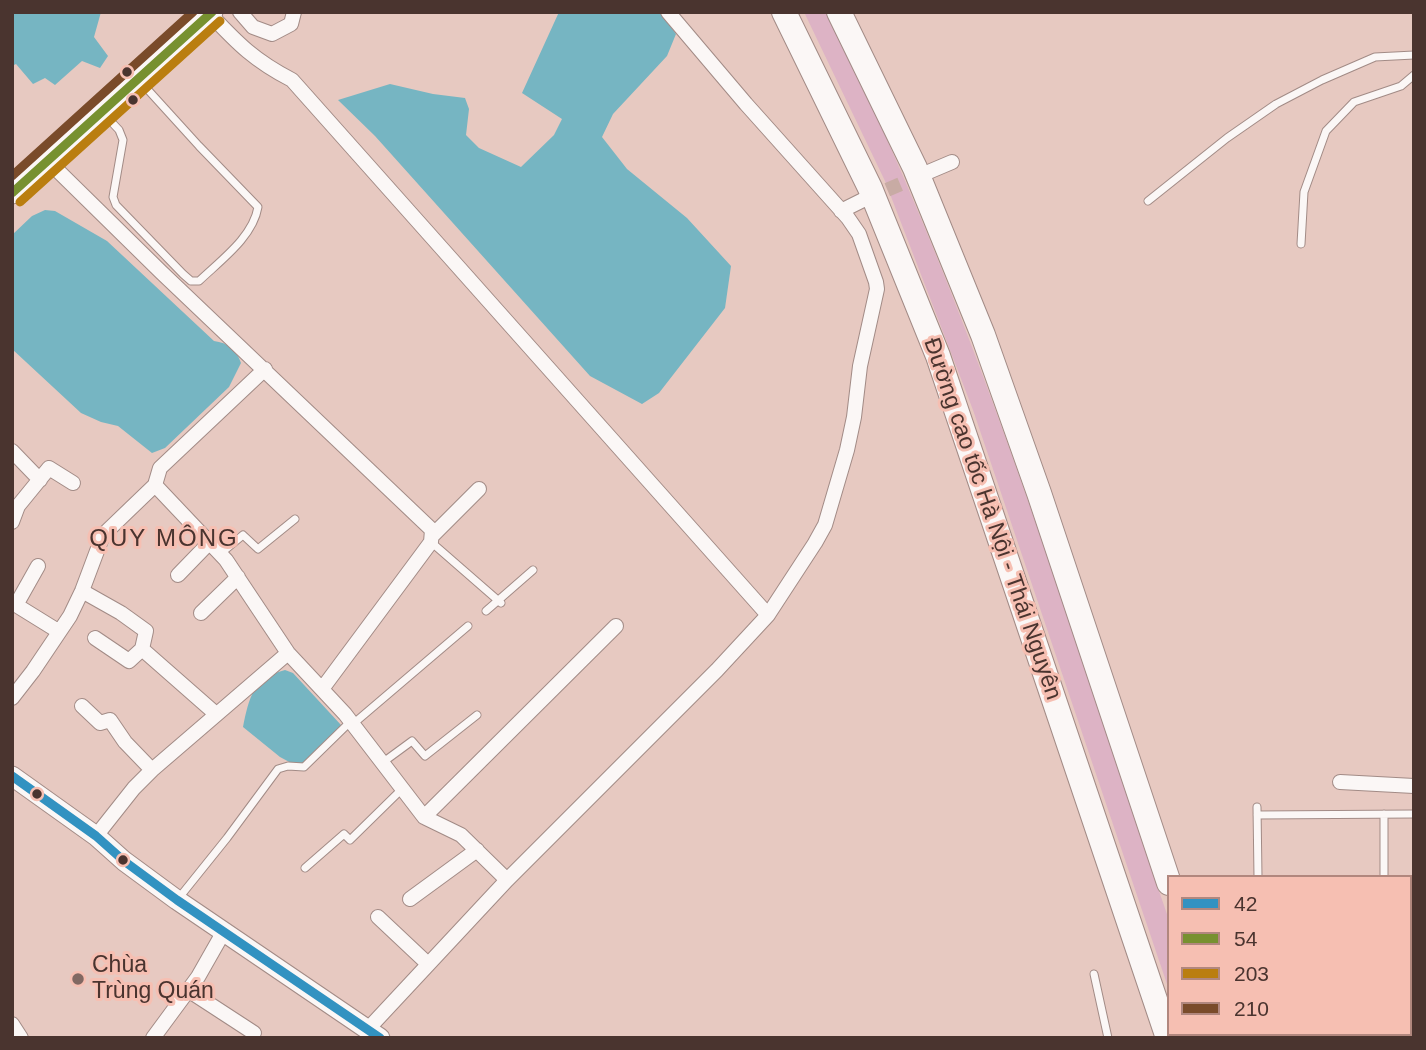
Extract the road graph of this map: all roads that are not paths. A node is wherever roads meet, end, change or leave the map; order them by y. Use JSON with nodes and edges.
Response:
{"nodes":[{"id":1,"x":240,"y":12,"type":"edge"},
{"id":2,"x":295,"y":12,"type":"edge"},
{"id":3,"x":668,"y":12,"type":"edge"},
{"id":4,"x":784,"y":12,"type":"edge"},
{"id":5,"x":839,"y":12,"type":"edge"},
{"id":6,"x":211,"y":13,"type":"edge"},
{"id":7,"x":1414,"y":55,"type":"edge"},
{"id":8,"x":1414,"y":75,"type":"edge"},
{"id":9,"x":138,"y":79,"type":"junction"},
{"id":10,"x":102,"y":112,"type":"junction"},
{"id":11,"x":48,"y":161,"type":"junction"},
{"id":12,"x":952,"y":162,"type":"dead end"},
{"id":13,"x":926,"y":173,"type":"tunnel mouth"},
{"id":14,"x":12,"y":193,"type":"edge"},
{"id":15,"x":867,"y":198,"type":"tunnel mouth"},
{"id":16,"x":1148,"y":201,"type":"dead end"},
{"id":17,"x":841,"y":211,"type":"junction"},
{"id":18,"x":1301,"y":244,"type":"dead end"},
{"id":19,"x":265,"y":369,"type":"junction"},
{"id":20,"x":12,"y":451,"type":"edge"},
{"id":21,"x":40,"y":480,"type":"junction"},
{"id":22,"x":73,"y":483,"type":"dead end"},
{"id":23,"x":155,"y":485,"type":"junction"},
{"id":24,"x":480,"y":489,"type":"dead end"},
{"id":25,"x":295,"y":519,"type":"dead end"},
{"id":26,"x":12,"y":522,"type":"edge"},
{"id":27,"x":431,"y":539,"type":"junction"},
{"id":28,"x":209,"y":543,"type":"junction"},
{"id":29,"x":220,"y":554,"type":"junction"},
{"id":30,"x":38,"y":566,"type":"dead end"},
{"id":31,"x":533,"y":570,"type":"dead end"},
{"id":32,"x":178,"y":575,"type":"dead end"},
{"id":33,"x":238,"y":577,"type":"junction"},
{"id":34,"x":82,"y":591,"type":"junction"},
{"id":35,"x":499,"y":602,"type":"junction"},
{"id":36,"x":486,"y":611,"type":"dead end"},
{"id":37,"x":201,"y":613,"type":"dead end"},
{"id":38,"x":768,"y":615,"type":"junction"},
{"id":39,"x":468,"y":626,"type":"dead end"},
{"id":40,"x":616,"y":626,"type":"dead end"},
{"id":41,"x":58,"y":631,"type":"junction"},
{"id":42,"x":95,"y":638,"type":"dead end"},
{"id":43,"x":142,"y":649,"type":"junction"},
{"id":44,"x":288,"y":653,"type":"junction"},
{"id":45,"x":322,"y":689,"type":"junction"},
{"id":46,"x":12,"y":698,"type":"edge"},
{"id":47,"x":82,"y":706,"type":"dead end"},
{"id":48,"x":216,"y":714,"type":"junction"},
{"id":49,"x":477,"y":715,"type":"dead end"},
{"id":50,"x":351,"y":723,"type":"junction"},
{"id":51,"x":382,"y":763,"type":"junction"},
{"id":52,"x":152,"y":770,"type":"junction"},
{"id":53,"x":12,"y":776,"type":"edge"},
{"id":54,"x":1340,"y":782,"type":"dead end"},
{"id":55,"x":1414,"y":786,"type":"edge"},
{"id":56,"x":402,"y":789,"type":"junction"},
{"id":57,"x":1384,"y":814,"type":"junction"},
{"id":58,"x":1414,"y":814,"type":"edge"},
{"id":59,"x":424,"y":817,"type":"junction"},
{"id":60,"x":96,"y":836,"type":"junction"},
{"id":61,"x":477,"y":850,"type":"junction"},
{"id":62,"x":305,"y":868,"type":"dead end"},
{"id":63,"x":1258,"y":875,"type":"edge"},
{"id":64,"x":1384,"y":875,"type":"edge"},
{"id":65,"x":1167,"y":877,"type":"edge"},
{"id":66,"x":507,"y":880,"type":"junction"},
{"id":67,"x":410,"y":899,"type":"dead end"},
{"id":68,"x":177,"y":900,"type":"junction"},
{"id":69,"x":378,"y":917,"type":"dead end"},
{"id":70,"x":223,"y":933,"type":"junction"},
{"id":71,"x":428,"y":964,"type":"junction"},
{"id":72,"x":1094,"y":974,"type":"dead end"},
{"id":73,"x":188,"y":990,"type":"junction"},
{"id":74,"x":12,"y":1024,"type":"edge"},
{"id":75,"x":254,"y":1032,"type":"dead end"},
{"id":76,"x":374,"y":1034,"type":"edge"},
{"id":77,"x":1167,"y":1035,"type":"edge"},
{"id":78,"x":21,"y":1038,"type":"edge"},
{"id":79,"x":153,"y":1038,"type":"edge"},
{"id":80,"x":1108,"y":1038,"type":"edge"}],
"edges":[{"from":1,"to":2,"type":"street"},
{"from":3,"to":17,"type":"street"},
{"from":4,"to":77,"type":"highway","name":"Đường cao tốc Hà Nội - Thái Nguyên"},
{"from":5,"to":65,"type":"highway"},
{"from":6,"to":9,"type":"main road"},
{"from":6,"to":38,"type":"street"},
{"from":7,"to":16,"type":"lane"},
{"from":8,"to":18,"type":"lane"},
{"from":9,"to":10,"type":"main road"},
{"from":9,"to":10,"type":"lane"},
{"from":10,"to":11,"type":"main road"},
{"from":11,"to":14,"type":"main road"},
{"from":11,"to":19,"type":"street"},
{"from":12,"to":13,"type":"street"},
{"from":15,"to":17,"type":"street"},
{"from":17,"to":38,"type":"street"},
{"from":19,"to":23,"type":"street"},
{"from":19,"to":27,"type":"street"},
{"from":20,"to":21,"type":"street"},
{"from":21,"to":22,"type":"street"},
{"from":21,"to":26,"type":"street"},
{"from":23,"to":28,"type":"street"},
{"from":23,"to":34,"type":"street"},
{"from":24,"to":27,"type":"street"},
{"from":25,"to":29,"type":"lane"},
{"from":27,"to":35,"type":"lane"},
{"from":27,"to":45,"type":"street"},
{"from":28,"to":29,"type":"street"},
{"from":28,"to":32,"type":"street"},
{"from":29,"to":33,"type":"street"},
{"from":30,"to":41,"type":"street"},
{"from":31,"to":35,"type":"lane"},
{"from":33,"to":37,"type":"street"},
{"from":33,"to":44,"type":"street"},
{"from":34,"to":41,"type":"street"},
{"from":34,"to":43,"type":"street"},
{"from":35,"to":36,"type":"lane"},
{"from":38,"to":66,"type":"street"},
{"from":39,"to":50,"type":"lane"},
{"from":40,"to":59,"type":"street"},
{"from":41,"to":46,"type":"street"},
{"from":42,"to":43,"type":"street"},
{"from":43,"to":48,"type":"street"},
{"from":44,"to":45,"type":"street"},
{"from":44,"to":48,"type":"street"},
{"from":45,"to":50,"type":"street"},
{"from":47,"to":52,"type":"street"},
{"from":48,"to":52,"type":"street"},
{"from":49,"to":51,"type":"lane"},
{"from":50,"to":51,"type":"street"},
{"from":50,"to":68,"type":"lane"},
{"from":51,"to":56,"type":"street"},
{"from":52,"to":60,"type":"street"},
{"from":53,"to":60,"type":"main road"},
{"from":54,"to":55,"type":"street"},
{"from":56,"to":59,"type":"street"},
{"from":56,"to":62,"type":"lane"},
{"from":57,"to":58,"type":"lane"},
{"from":57,"to":63,"type":"lane"},
{"from":57,"to":64,"type":"lane"},
{"from":59,"to":61,"type":"street"},
{"from":60,"to":68,"type":"main road"},
{"from":61,"to":66,"type":"street"},
{"from":61,"to":67,"type":"street"},
{"from":66,"to":71,"type":"street"},
{"from":68,"to":70,"type":"main road"},
{"from":69,"to":71,"type":"street"},
{"from":70,"to":73,"type":"street"},
{"from":70,"to":76,"type":"main road"},
{"from":71,"to":76,"type":"street"},
{"from":72,"to":80,"type":"lane"},
{"from":73,"to":75,"type":"street"},
{"from":73,"to":79,"type":"street"},
{"from":74,"to":78,"type":"street"}]}
